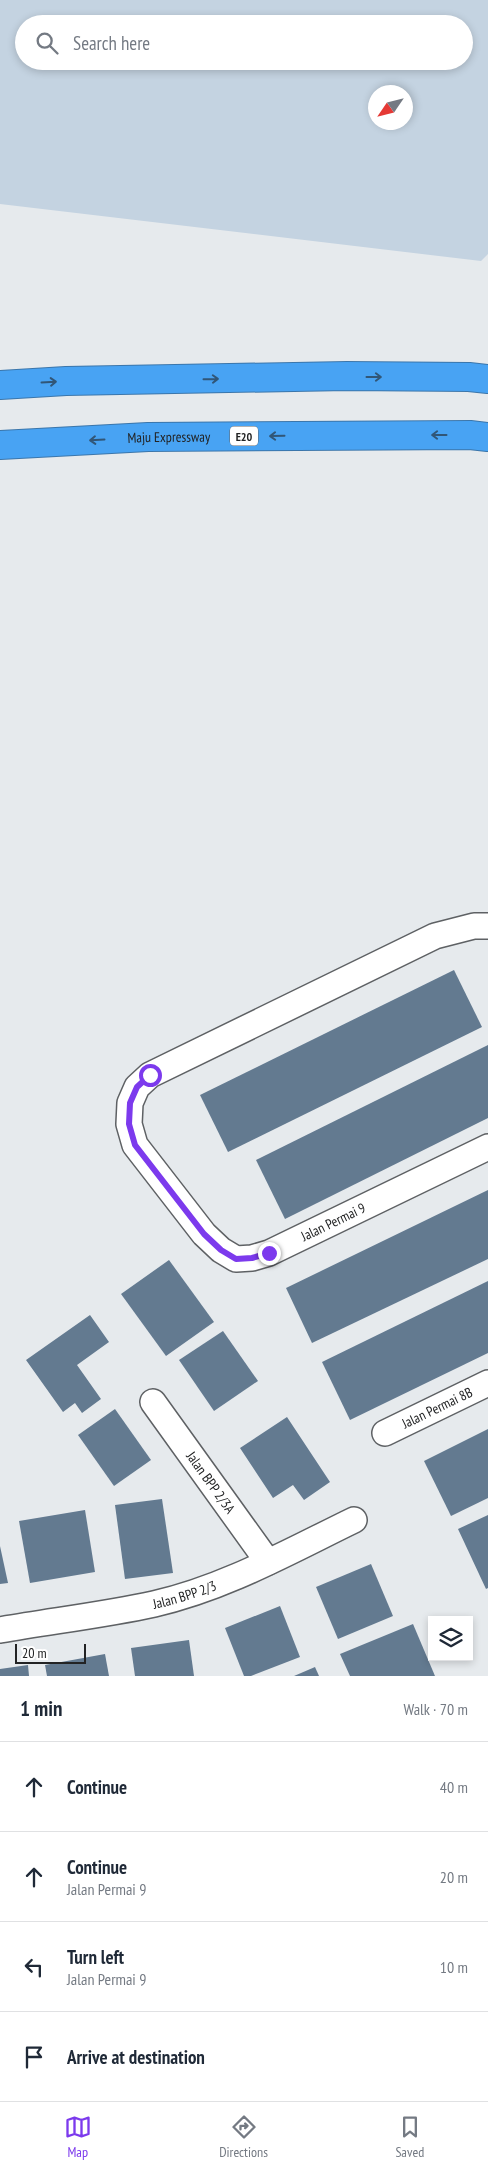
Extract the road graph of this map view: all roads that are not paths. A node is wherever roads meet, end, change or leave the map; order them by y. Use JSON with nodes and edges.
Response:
{"nodes":[{"id":1,"x":488,"y":379,"type":"edge"},
{"id":2,"x":0,"y":385,"type":"edge"},
{"id":3,"x":488,"y":437,"type":"edge"},
{"id":4,"x":0,"y":445,"type":"edge"},
{"id":5,"x":488,"y":926,"type":"edge"},
{"id":6,"x":488,"y":1146,"type":"edge"},
{"id":7,"x":488,"y":1383,"type":"edge"},
{"id":8,"x":153,"y":1402,"type":"dead end"},
{"id":9,"x":385,"y":1433,"type":"dead end"},
{"id":10,"x":354,"y":1520,"type":"dead end"},
{"id":11,"x":268,"y":1562,"type":"junction"},
{"id":12,"x":0,"y":1630,"type":"edge"}],
"edges":[{"from":2,"to":1,"type":"highway","one_way":true},
{"from":3,"to":4,"type":"highway","name":"Maju Expressway","number":"E20","one_way":true},
{"from":5,"to":6,"type":"street","name":"Jalan Permai 9"},
{"from":7,"to":9,"type":"street","name":"Jalan Permai 8B"},
{"from":8,"to":11,"type":"street","name":"Jalan BPP 2/3A"},
{"from":10,"to":11,"type":"street","name":"Jalan BPP 2/3"},
{"from":11,"to":12,"type":"street","name":"Jalan BPP 2/3"}]}
